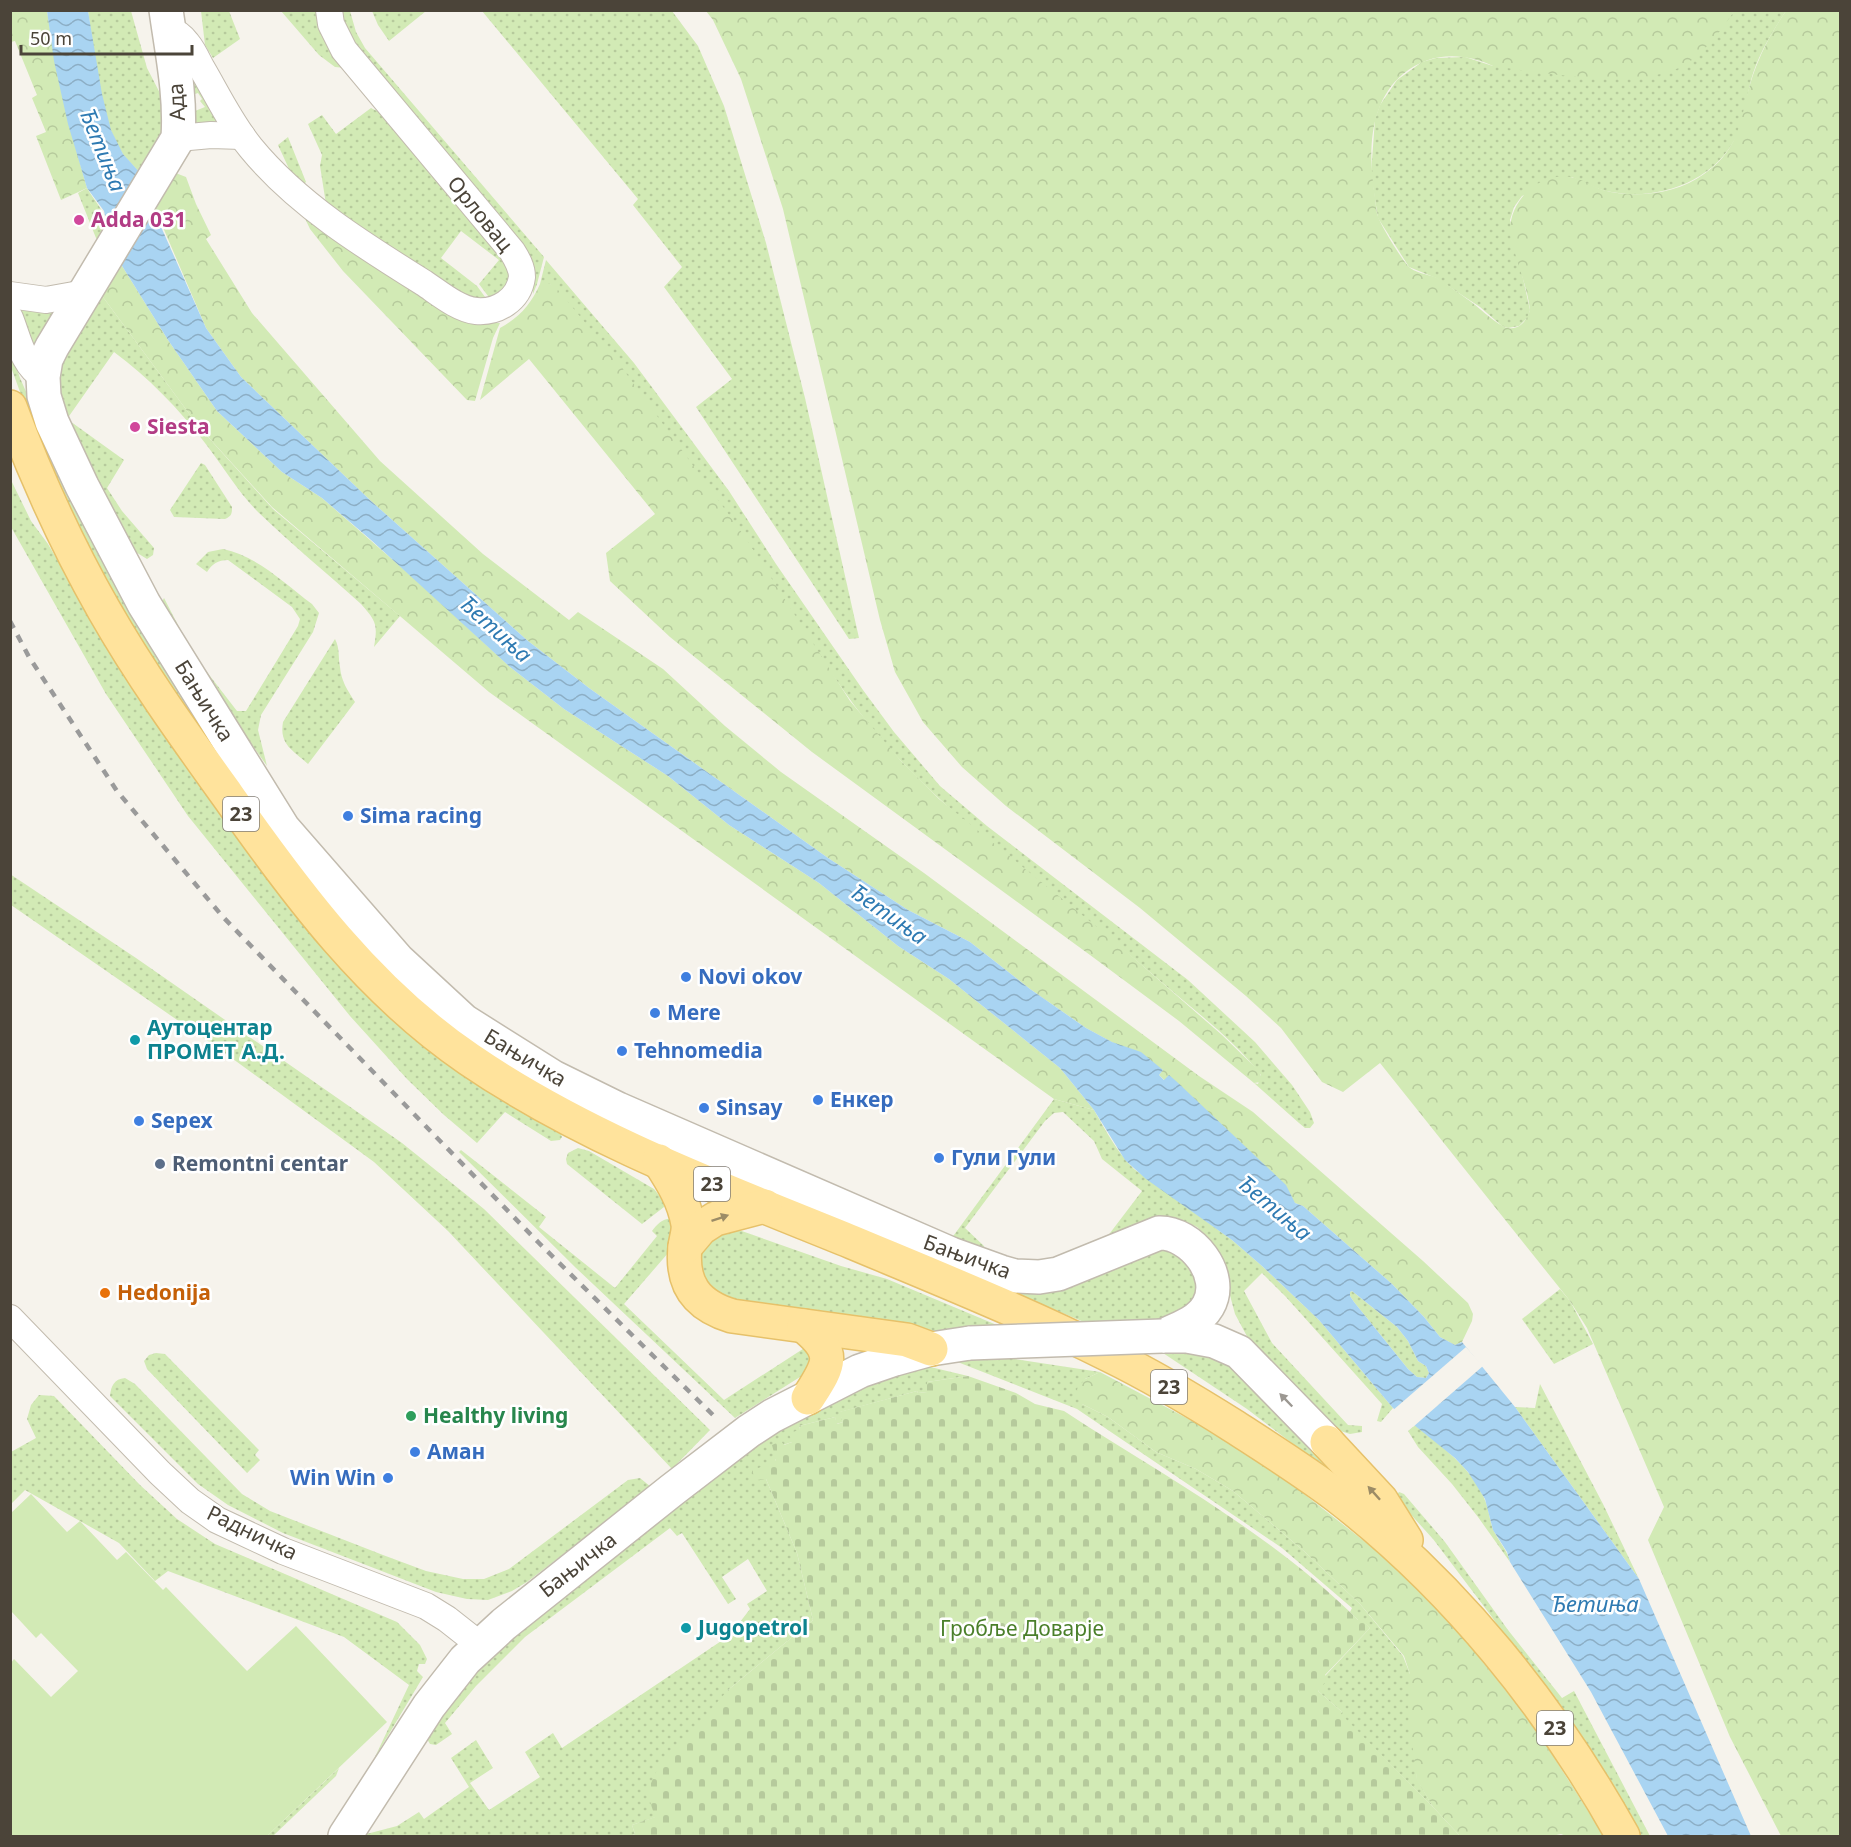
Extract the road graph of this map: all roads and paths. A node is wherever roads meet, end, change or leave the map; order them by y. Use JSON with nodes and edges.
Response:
{"nodes":[{"id":1,"x":329,"y":10,"type":"edge"},
{"id":2,"x":168,"y":20,"type":"edge"},
{"id":3,"x":242,"y":136,"type":"junction"},
{"id":4,"x":173,"y":147,"type":"junction"},
{"id":5,"x":85,"y":293,"type":"junction"},
{"id":6,"x":10,"y":295,"type":"edge"},
{"id":7,"x":10,"y":318,"type":"edge"},
{"id":8,"x":43,"y":377,"type":"junction"},
{"id":9,"x":10,"y":407,"type":"edge"},
{"id":10,"x":659,"y":1161,"type":"junction"},
{"id":11,"x":765,"y":1206,"type":"junction"},
{"id":12,"x":685,"y":1247,"type":"junction"},
{"id":13,"x":1213,"y":1294,"type":"junction"},
{"id":14,"x":10,"y":1318,"type":"edge"},
{"id":15,"x":804,"y":1326,"type":"junction"},
{"id":16,"x":1162,"y":1336,"type":"junction"},
{"id":17,"x":931,"y":1349,"type":"junction"},
{"id":18,"x":1239,"y":1352,"type":"junction"},
{"id":19,"x":808,"y":1398,"type":"junction"},
{"id":20,"x":1327,"y":1442,"type":"joint"},
{"id":21,"x":1429,"y":1577,"type":"junction"},
{"id":22,"x":480,"y":1645,"type":"junction"},
{"id":23,"x":345,"y":1836,"type":"edge"},
{"id":24,"x":1623,"y":1836,"type":"edge"}],
"edges":[{"from":1,"to":3,"type":"street","name":"Орловац"},
{"from":2,"to":3,"type":"street","name":"Орловац"},
{"from":2,"to":4,"type":"street","name":"Ада"},
{"from":3,"to":4,"type":"street"},
{"from":4,"to":5,"type":"street","name":"Бањичка"},
{"from":5,"to":6,"type":"street"},
{"from":5,"to":8,"type":"street","name":"Бањичка"},
{"from":7,"to":8,"type":"street"},
{"from":8,"to":13,"type":"street","name":"Бањичка"},
{"from":9,"to":10,"type":"main road","number":"23"},
{"from":10,"to":11,"type":"main road","number":"23"},
{"from":10,"to":12,"type":"main road"},
{"from":12,"to":11,"type":"main road","one_way":true},
{"from":11,"to":21,"type":"main road","number":"23"},
{"from":12,"to":15,"type":"main road"},
{"from":13,"to":16,"type":"street","name":"Бањичка"},
{"from":13,"to":18,"type":"street"},
{"from":14,"to":22,"type":"street","name":"Радничка"},
{"from":15,"to":17,"type":"main road"},
{"from":15,"to":19,"type":"main road"},
{"from":16,"to":17,"type":"street","name":"Бањичка","bridge":true},
{"from":16,"to":18,"type":"street","name":"Бањичка"},
{"from":17,"to":19,"type":"street","name":"Бањичка"},
{"from":20,"to":18,"type":"street","name":"Бањичка","one_way":true},
{"from":19,"to":22,"type":"street","name":"Бањичка"},
{"from":21,"to":20,"type":"main road","one_way":true},
{"from":21,"to":24,"type":"main road","number":"23"},
{"from":22,"to":23,"type":"street","name":"Бањичка"}]}
